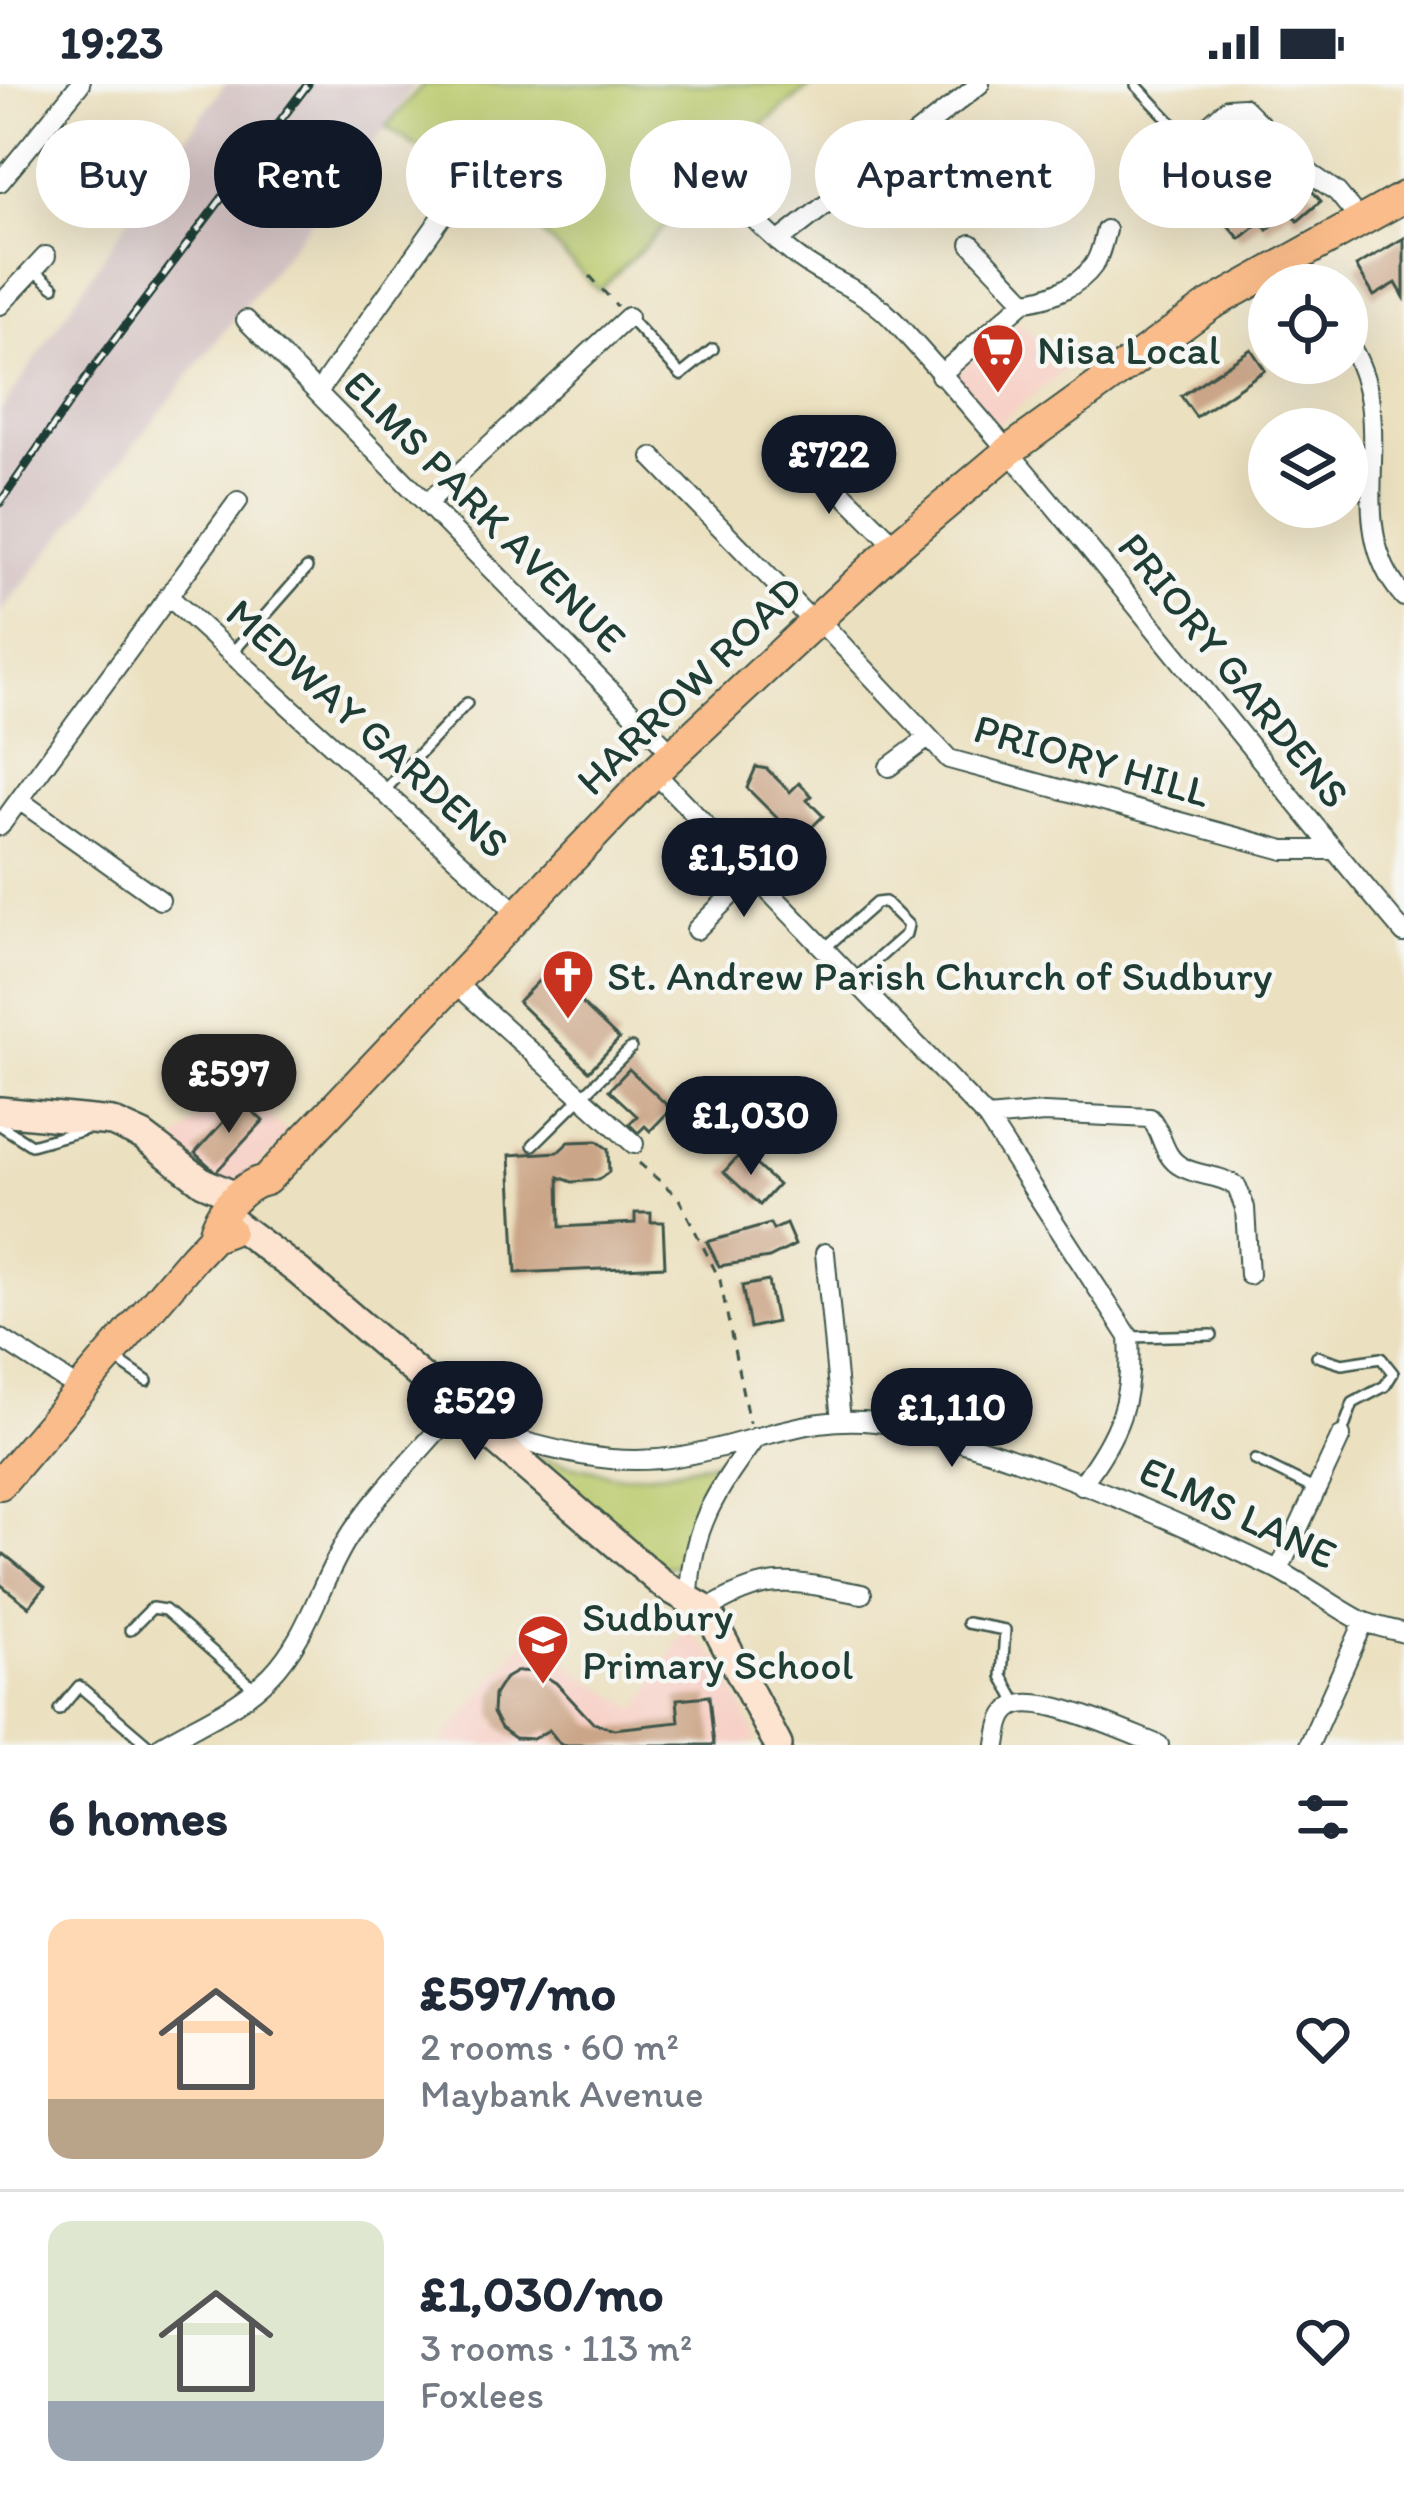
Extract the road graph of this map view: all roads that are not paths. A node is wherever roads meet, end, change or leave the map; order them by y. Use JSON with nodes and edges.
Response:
{"nodes":[{"id":1,"x":80,"y":84,"type":"edge"},
{"id":2,"x":980,"y":84,"type":"edge"},
{"id":3,"x":1136,"y":85,"type":"edge"},
{"id":4,"x":1169,"y":120,"type":"edge"},
{"id":5,"x":1215,"y":120,"type":"edge"},
{"id":6,"x":1257,"y":120,"type":"edge"},
{"id":7,"x":1315,"y":177,"type":"edge"},
{"id":8,"x":0,"y":182,"type":"edge"},
{"id":9,"x":1404,"y":196,"type":"edge"},
{"id":10,"x":1360,"y":220,"type":"junction"},
{"id":11,"x":434,"y":228,"type":"edge"},
{"id":12,"x":764,"y":228,"type":"edge"},
{"id":13,"x":1106,"y":230,"type":"dead end"},
{"id":14,"x":778,"y":242,"type":"junction"},
{"id":15,"x":971,"y":244,"type":"dead end"},
{"id":16,"x":40,"y":263,"type":"joint"},
{"id":17,"x":1308,"y":264,"type":"edge"},
{"id":18,"x":54,"y":287,"type":"dead end"},
{"id":19,"x":1248,"y":291,"type":"edge"},
{"id":20,"x":1025,"y":301,"type":"junction"},
{"id":21,"x":0,"y":304,"type":"edge"},
{"id":22,"x":628,"y":317,"type":"joint"},
{"id":23,"x":246,"y":320,"type":"dead end"},
{"id":24,"x":713,"y":350,"type":"dead end"},
{"id":25,"x":1368,"y":373,"type":"edge"},
{"id":26,"x":940,"y":374,"type":"junction"},
{"id":27,"x":318,"y":392,"type":"junction"},
{"id":28,"x":799,"y":450,"type":"dead end"},
{"id":29,"x":1010,"y":450,"type":"junction"},
{"id":30,"x":652,"y":457,"type":"dead end"},
{"id":31,"x":238,"y":501,"type":"dead end"},
{"id":32,"x":428,"y":502,"type":"junction"},
{"id":33,"x":896,"y":546,"type":"junction"},
{"id":34,"x":307,"y":568,"type":"dead end"},
{"id":35,"x":168,"y":596,"type":"junction"},
{"id":36,"x":1404,"y":597,"type":"edge"},
{"id":37,"x":815,"y":620,"type":"junction"},
{"id":38,"x":232,"y":653,"type":"junction"},
{"id":39,"x":467,"y":703,"type":"dead end"},
{"id":40,"x":928,"y":738,"type":"junction"},
{"id":41,"x":663,"y":763,"type":"junction"},
{"id":42,"x":889,"y":767,"type":"dead end"},
{"id":43,"x":383,"y":792,"type":"junction"},
{"id":44,"x":19,"y":800,"type":"junction"},
{"id":45,"x":0,"y":826,"type":"edge"},
{"id":46,"x":1334,"y":850,"type":"junction"},
{"id":47,"x":753,"y":873,"type":"junction"},
{"id":48,"x":160,"y":900,"type":"dead end"},
{"id":49,"x":518,"y":914,"type":"junction"},
{"id":50,"x":697,"y":930,"type":"dead end"},
{"id":51,"x":1404,"y":934,"type":"edge"},
{"id":52,"x":826,"y":947,"type":"junction"},
{"id":53,"x":856,"y":978,"type":"junction"},
{"id":54,"x":454,"y":981,"type":"junction"},
{"id":55,"x":631,"y":1048,"type":"dead end"},
{"id":56,"x":580,"y":1096,"type":"junction"},
{"id":57,"x":0,"y":1111,"type":"edge"},
{"id":58,"x":987,"y":1118,"type":"junction"},
{"id":59,"x":112,"y":1122,"type":"junction"},
{"id":60,"x":0,"y":1125,"type":"edge"},
{"id":61,"x":634,"y":1144,"type":"road end"},
{"id":62,"x":533,"y":1145,"type":"dead end"},
{"id":63,"x":225,"y":1221,"type":"junction"},
{"id":64,"x":825,"y":1253,"type":"dead end"},
{"id":65,"x":1249,"y":1276,"type":"dead end"},
{"id":66,"x":1212,"y":1335,"type":"dead end"},
{"id":67,"x":1129,"y":1337,"type":"junction"},
{"id":68,"x":0,"y":1338,"type":"edge"},
{"id":69,"x":110,"y":1355,"type":"junction"},
{"id":70,"x":1317,"y":1356,"type":"dead end"},
{"id":71,"x":147,"y":1382,"type":"dead end"},
{"id":72,"x":79,"y":1389,"type":"junction"},
{"id":73,"x":456,"y":1409,"type":"junction"},
{"id":74,"x":841,"y":1420,"type":"junction"},
{"id":75,"x":486,"y":1431,"type":"junction"},
{"id":76,"x":1341,"y":1436,"type":"joint"},
{"id":77,"x":756,"y":1437,"type":"junction"},
{"id":78,"x":1255,"y":1460,"type":"dead end"},
{"id":79,"x":0,"y":1484,"type":"edge"},
{"id":80,"x":1081,"y":1485,"type":"junction"},
{"id":81,"x":1316,"y":1490,"type":"junction"},
{"id":82,"x":1279,"y":1570,"type":"junction"},
{"id":83,"x":862,"y":1594,"type":"dead end"},
{"id":84,"x":698,"y":1604,"type":"junction"},
{"id":85,"x":1364,"y":1622,"type":"junction"},
{"id":86,"x":967,"y":1623,"type":"dead end"},
{"id":87,"x":130,"y":1630,"type":"dead end"},
{"id":88,"x":1404,"y":1633,"type":"edge"},
{"id":89,"x":255,"y":1689,"type":"junction"},
{"id":90,"x":1018,"y":1705,"type":"junction"},
{"id":91,"x":59,"y":1710,"type":"dead end"},
{"id":92,"x":148,"y":1745,"type":"edge"},
{"id":93,"x":162,"y":1745,"type":"edge"},
{"id":94,"x":778,"y":1745,"type":"edge"},
{"id":95,"x":997,"y":1745,"type":"edge"},
{"id":96,"x":1159,"y":1745,"type":"edge"},
{"id":97,"x":1309,"y":1745,"type":"edge"}],
"edges":[{"from":1,"to":8,"type":"street"},
{"from":2,"to":14,"type":"street"},
{"from":3,"to":4,"type":"lane"},
{"from":5,"to":6,"type":"street"},
{"from":7,"to":10,"type":"street"},
{"from":9,"to":10,"type":"main road","name":"HARROW ROAD"},
{"from":10,"to":17,"type":"main road","name":"HARROW ROAD"},
{"from":11,"to":27,"type":"street"},
{"from":12,"to":14,"type":"street","name":"PRIORY GARDENS"},
{"from":13,"to":20,"type":"street"},
{"from":14,"to":26,"type":"street","name":"PRIORY GARDENS"},
{"from":15,"to":20,"type":"street"},
{"from":16,"to":18,"type":"lane"},
{"from":16,"to":21,"type":"street"},
{"from":19,"to":29,"type":"main road","name":"HARROW ROAD"},
{"from":20,"to":26,"type":"street"},
{"from":22,"to":24,"type":"lane"},
{"from":22,"to":32,"type":"street"},
{"from":23,"to":27,"type":"street","name":"ELMS PARK AVENUE"},
{"from":25,"to":36,"type":"street"},
{"from":26,"to":29,"type":"street","name":"PRIORY GARDENS"},
{"from":27,"to":32,"type":"street","name":"ELMS PARK AVENUE"},
{"from":28,"to":33,"type":"street"},
{"from":29,"to":33,"type":"main road","name":"HARROW ROAD"},
{"from":29,"to":46,"type":"street","name":"PRIORY GARDENS"},
{"from":30,"to":37,"type":"street","name":"PRIORY HILL"},
{"from":31,"to":35,"type":"street","name":"MEDWAY GARDENS"},
{"from":32,"to":41,"type":"street","name":"ELMS PARK AVENUE"},
{"from":33,"to":37,"type":"main road","name":"HARROW ROAD"},
{"from":34,"to":38,"type":"lane"},
{"from":35,"to":38,"type":"street","name":"MEDWAY GARDENS"},
{"from":35,"to":44,"type":"street","name":"MEDWAY GARDENS"},
{"from":37,"to":40,"type":"street","name":"PRIORY HILL"},
{"from":37,"to":41,"type":"main road","name":"HARROW ROAD"},
{"from":38,"to":43,"type":"street","name":"MEDWAY GARDENS"},
{"from":39,"to":43,"type":"lane"},
{"from":40,"to":42,"type":"street"},
{"from":40,"to":46,"type":"street","name":"PRIORY HILL"},
{"from":41,"to":47,"type":"street","name":"ELMS PARK AVENUE"},
{"from":41,"to":49,"type":"main road","name":"HARROW ROAD"},
{"from":43,"to":49,"type":"street","name":"MEDWAY GARDENS"},
{"from":44,"to":45,"type":"street","name":"MEDWAY GARDENS"},
{"from":44,"to":48,"type":"street"},
{"from":46,"to":51,"type":"street","name":"PRIORY GARDENS"},
{"from":47,"to":50,"type":"street"},
{"from":47,"to":52,"type":"street","name":"ELMS PARK AVENUE"},
{"from":49,"to":54,"type":"main road","name":"HARROW ROAD"},
{"from":52,"to":53,"type":"street","name":"ELMS PARK AVENUE"},
{"from":52,"to":53,"type":"lane"},
{"from":53,"to":58,"type":"street","name":"ELMS PARK AVENUE"},
{"from":54,"to":56,"type":"street"},
{"from":54,"to":63,"type":"main road","name":"HARROW ROAD"},
{"from":55,"to":56,"type":"lane"},
{"from":56,"to":61,"type":"street"},
{"from":56,"to":62,"type":"lane"},
{"from":57,"to":59,"type":"street"},
{"from":58,"to":65,"type":"street"},
{"from":58,"to":67,"type":"street","name":"ELMS PARK AVENUE"},
{"from":59,"to":60,"type":"lane"},
{"from":59,"to":63,"type":"street","name":"ELMS LANE"},
{"from":63,"to":69,"type":"main road","name":"HARROW ROAD"},
{"from":63,"to":73,"type":"street","name":"ELMS LANE"},
{"from":64,"to":74,"type":"street"},
{"from":66,"to":67,"type":"lane"},
{"from":67,"to":80,"type":"street"},
{"from":68,"to":72,"type":"street"},
{"from":69,"to":71,"type":"lane"},
{"from":69,"to":72,"type":"main road","name":"HARROW ROAD"},
{"from":70,"to":76,"type":"lane"},
{"from":72,"to":79,"type":"main road","name":"HARROW ROAD"},
{"from":73,"to":75,"type":"street","name":"ELMS LANE"},
{"from":73,"to":89,"type":"street"},
{"from":74,"to":77,"type":"street","name":"ELMS LANE"},
{"from":74,"to":80,"type":"street","name":"ELMS LANE"},
{"from":75,"to":77,"type":"street","name":"ELMS LANE"},
{"from":75,"to":84,"type":"street","name":"ELMS LANE"},
{"from":76,"to":81,"type":"street"},
{"from":77,"to":84,"type":"street"},
{"from":78,"to":81,"type":"lane"},
{"from":80,"to":82,"type":"street","name":"ELMS LANE"},
{"from":81,"to":82,"type":"street"},
{"from":82,"to":85,"type":"street","name":"ELMS LANE"},
{"from":83,"to":84,"type":"street"},
{"from":84,"to":94,"type":"street"},
{"from":85,"to":88,"type":"street","name":"ELMS LANE"},
{"from":85,"to":97,"type":"street"},
{"from":86,"to":90,"type":"lane"},
{"from":87,"to":89,"type":"lane"},
{"from":89,"to":93,"type":"street"},
{"from":90,"to":95,"type":"street"},
{"from":90,"to":96,"type":"street"},
{"from":91,"to":92,"type":"lane"}]}
